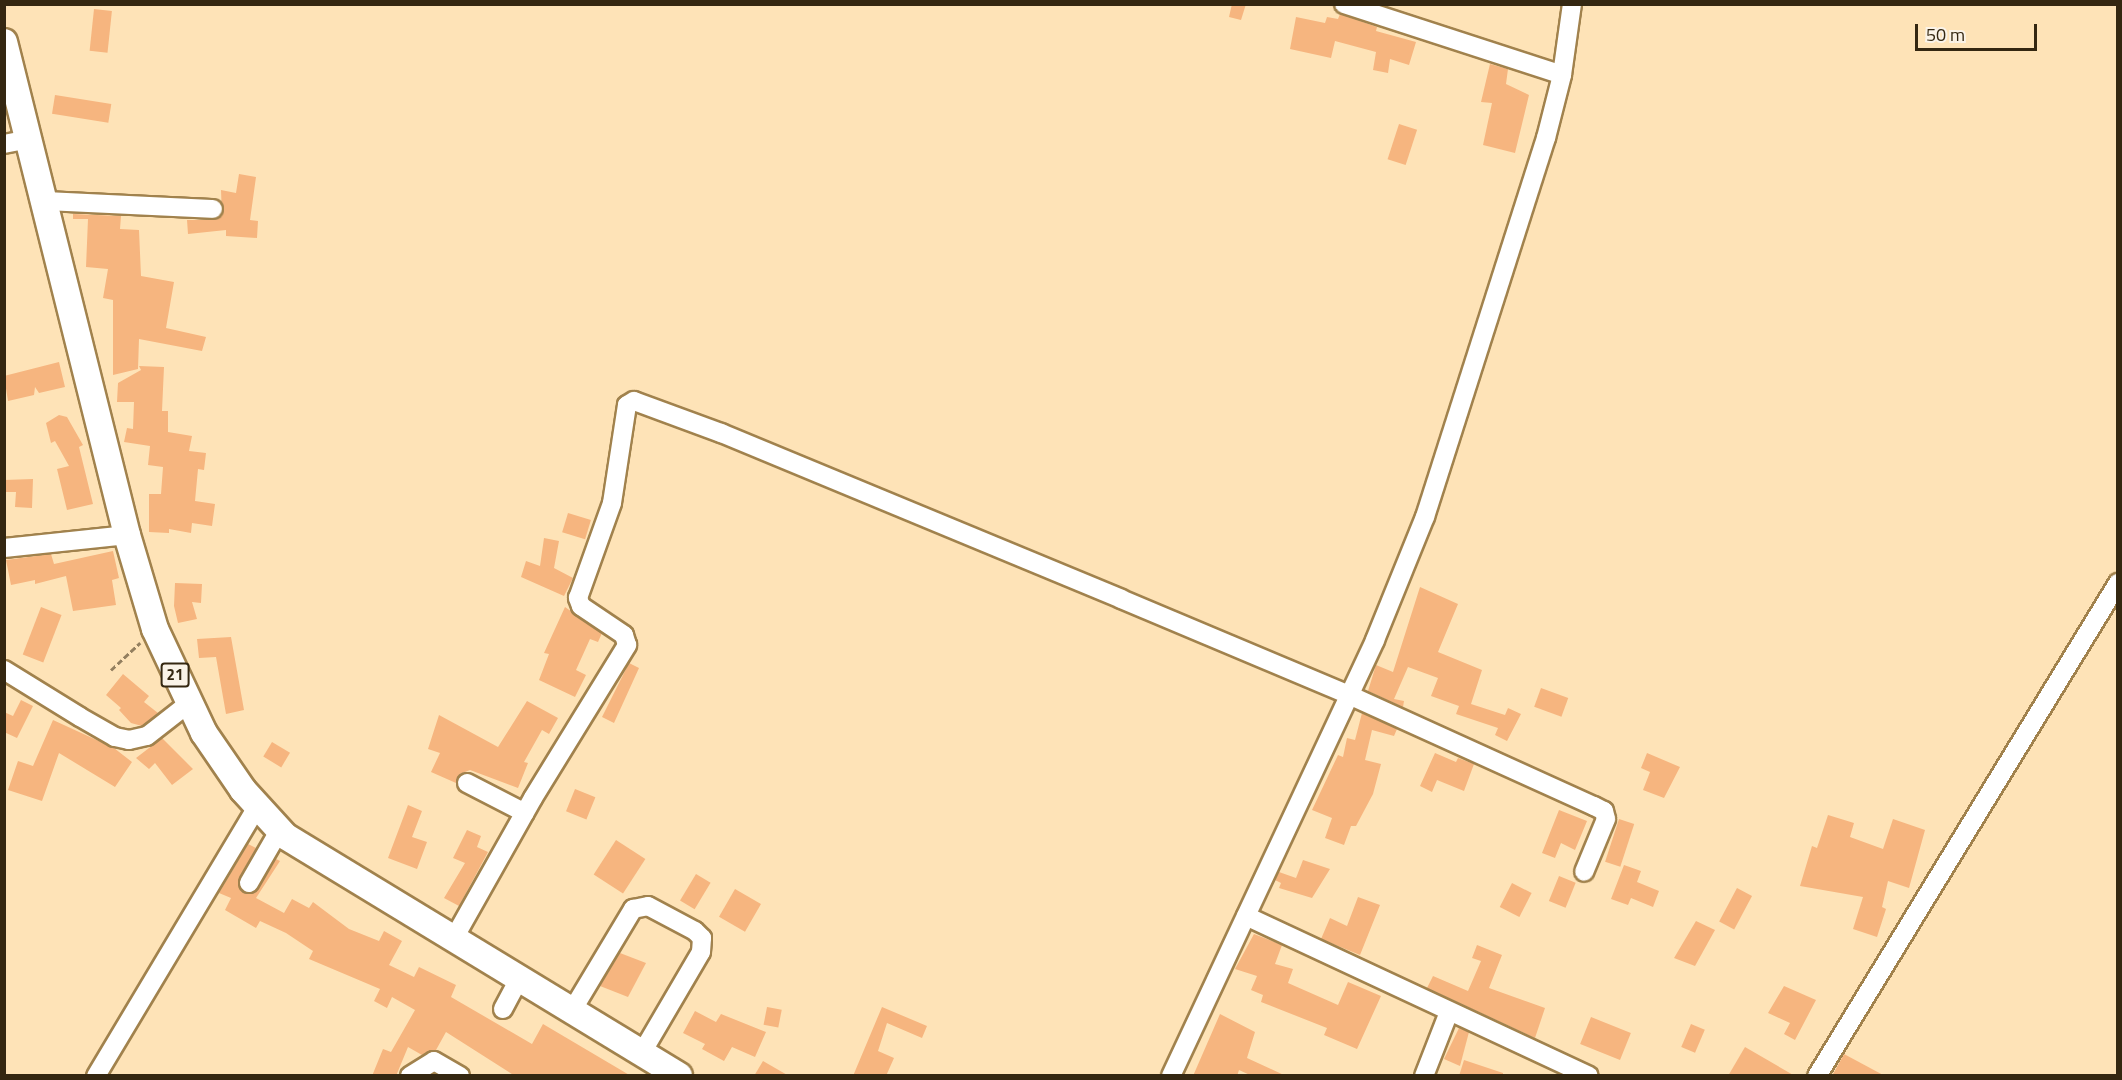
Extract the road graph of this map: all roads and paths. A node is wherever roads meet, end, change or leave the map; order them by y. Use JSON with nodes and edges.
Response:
{"nodes":[{"id":1,"x":1344,"y":4,"type":"edge"},
{"id":2,"x":1572,"y":4,"type":"edge"},
{"id":3,"x":4,"y":42,"type":"edge"},
{"id":4,"x":1562,"y":75,"type":"junction"},
{"id":5,"x":29,"y":139,"type":"junction"},
{"id":6,"x":4,"y":144,"type":"edge"},
{"id":7,"x":44,"y":201,"type":"junction"},
{"id":8,"x":213,"y":209,"type":"dead end"},
{"id":9,"x":127,"y":535,"type":"junction"},
{"id":10,"x":4,"y":548,"type":"edge"},
{"id":11,"x":2118,"y":583,"type":"edge"},
{"id":12,"x":155,"y":629,"type":"junction"},
{"id":13,"x":4,"y":670,"type":"edge"},
{"id":14,"x":111,"y":670,"type":"dead end"},
{"id":15,"x":1349,"y":695,"type":"junction"},
{"id":16,"x":188,"y":704,"type":"junction"},
{"id":17,"x":467,"y":783,"type":"dead end"},
{"id":18,"x":257,"y":807,"type":"junction"},
{"id":19,"x":525,"y":813,"type":"junction"},
{"id":20,"x":279,"y":831,"type":"junction"},
{"id":21,"x":1584,"y":872,"type":"dead end"},
{"id":22,"x":249,"y":883,"type":"dead end"},
{"id":23,"x":1246,"y":916,"type":"junction"},
{"id":24,"x":453,"y":940,"type":"junction"},
{"id":25,"x":519,"y":979,"type":"junction"},
{"id":26,"x":503,"y":1009,"type":"dead end"},
{"id":27,"x":573,"y":1009,"type":"junction"},
{"id":28,"x":1449,"y":1012,"type":"junction"},
{"id":29,"x":643,"y":1052,"type":"junction"},
{"id":30,"x":679,"y":1075,"type":"edge"},
{"id":31,"x":96,"y":1076,"type":"edge"},
{"id":32,"x":410,"y":1076,"type":"edge"},
{"id":33,"x":459,"y":1076,"type":"edge"},
{"id":34,"x":1171,"y":1076,"type":"edge"},
{"id":35,"x":1424,"y":1076,"type":"edge"},
{"id":36,"x":1589,"y":1076,"type":"edge"},
{"id":37,"x":1817,"y":1076,"type":"edge"}],
"edges":[{"from":1,"to":4,"type":"street"},
{"from":2,"to":4,"type":"street"},
{"from":3,"to":5,"type":"highway","number":"21"},
{"from":4,"to":15,"type":"street"},
{"from":5,"to":6,"type":"street"},
{"from":5,"to":7,"type":"highway","number":"21"},
{"from":7,"to":8,"type":"street"},
{"from":7,"to":9,"type":"highway","number":"21"},
{"from":9,"to":10,"type":"street"},
{"from":9,"to":12,"type":"highway","number":"21"},
{"from":11,"to":37,"type":"street"},
{"from":12,"to":14,"type":"path"},
{"from":12,"to":16,"type":"highway","number":"21"},
{"from":13,"to":16,"type":"street"},
{"from":15,"to":19,"type":"street"},
{"from":15,"to":21,"type":"street"},
{"from":15,"to":23,"type":"street"},
{"from":16,"to":18,"type":"highway","number":"21"},
{"from":17,"to":19,"type":"street"},
{"from":18,"to":20,"type":"highway","number":"21"},
{"from":18,"to":31,"type":"street"},
{"from":19,"to":24,"type":"street"},
{"from":20,"to":22,"type":"street"},
{"from":20,"to":24,"type":"highway","number":"21"},
{"from":23,"to":28,"type":"street"},
{"from":23,"to":34,"type":"street"},
{"from":24,"to":25,"type":"highway","number":"21"},
{"from":25,"to":26,"type":"street"},
{"from":25,"to":27,"type":"highway","number":"21"},
{"from":27,"to":29,"type":"highway","number":"21"},
{"from":27,"to":29,"type":"street"},
{"from":28,"to":35,"type":"street"},
{"from":28,"to":36,"type":"street"},
{"from":29,"to":30,"type":"highway","number":"21"},
{"from":32,"to":33,"type":"street"}]}
